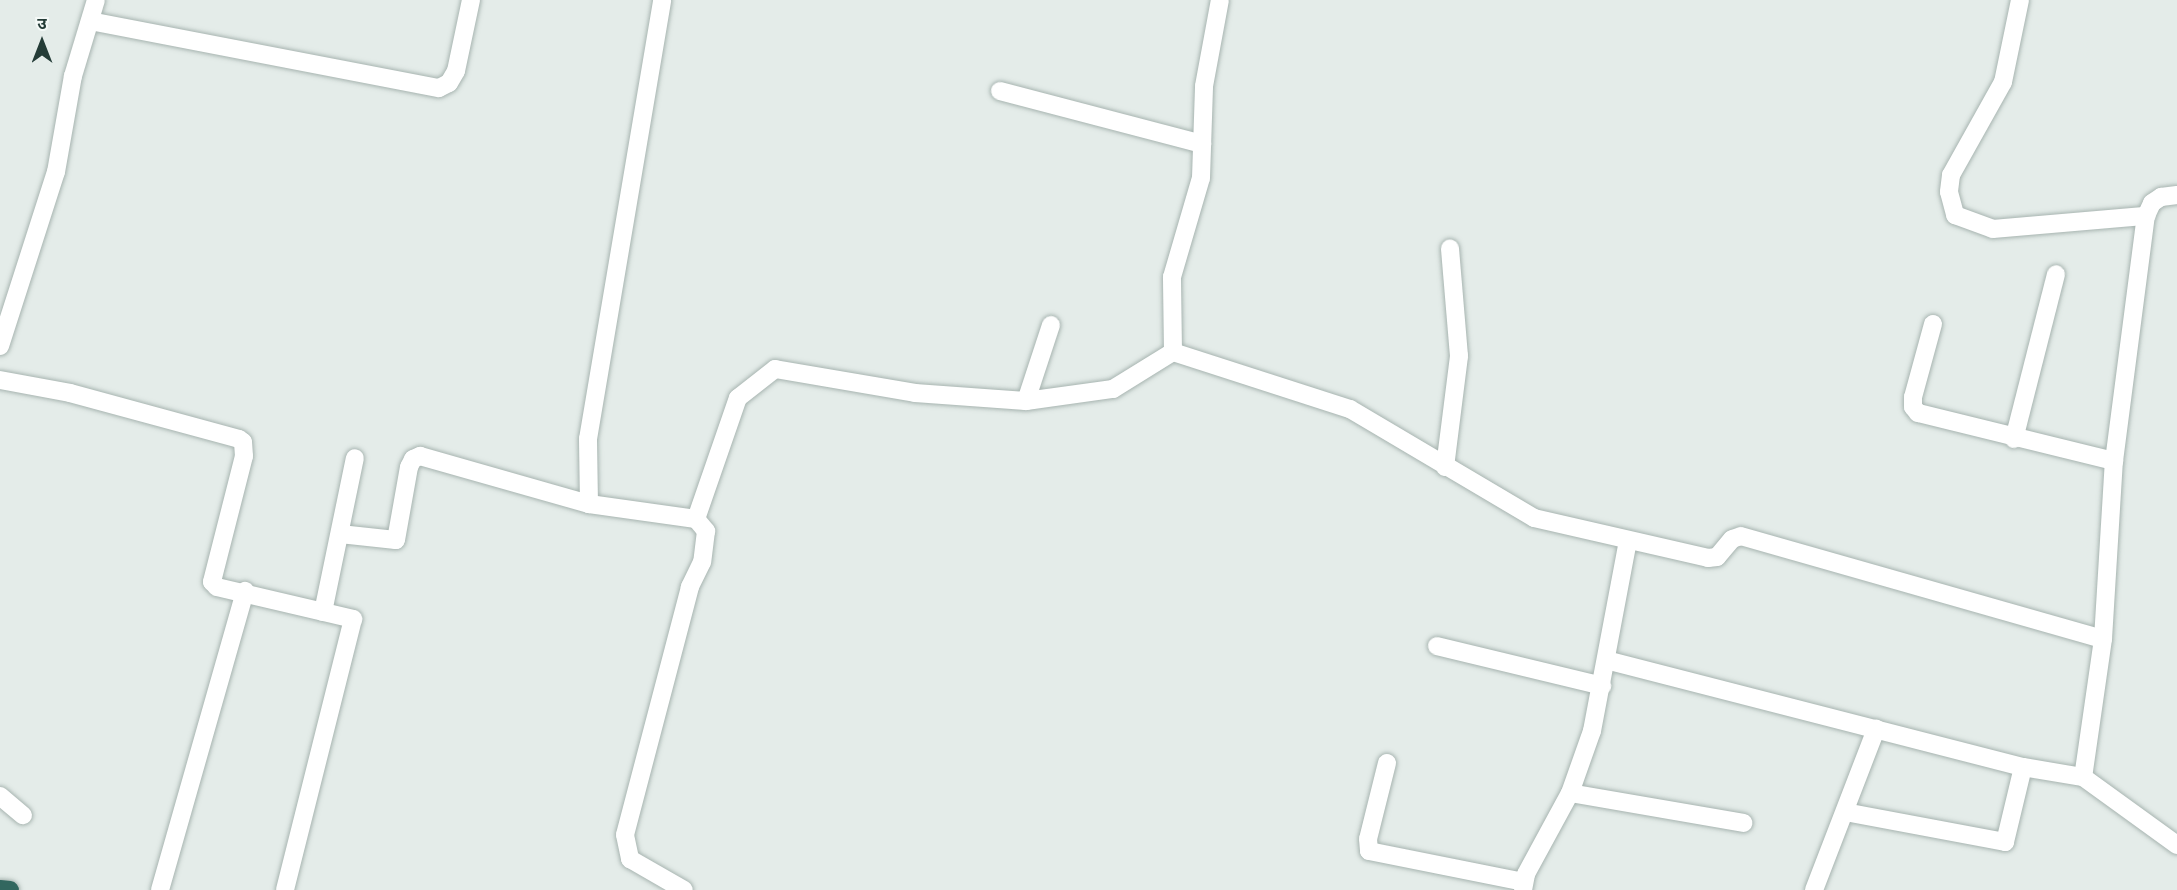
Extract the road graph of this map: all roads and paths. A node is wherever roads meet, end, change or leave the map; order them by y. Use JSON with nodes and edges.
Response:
{"nodes":[{"id":1,"x":96,"y":0,"type":"edge"},
{"id":2,"x":471,"y":0,"type":"edge"},
{"id":3,"x":662,"y":0,"type":"edge"},
{"id":4,"x":1220,"y":0,"type":"edge"},
{"id":5,"x":2020,"y":0,"type":"edge"},
{"id":6,"x":90,"y":21,"type":"junction"},
{"id":7,"x":1000,"y":91,"type":"dead end"},
{"id":8,"x":1202,"y":144,"type":"junction"},
{"id":9,"x":2177,"y":195,"type":"edge"},
{"id":10,"x":2146,"y":216,"type":"junction"},
{"id":11,"x":1450,"y":248,"type":"dead end"},
{"id":12,"x":2056,"y":274,"type":"dead end"},
{"id":13,"x":1933,"y":324,"type":"dead end"},
{"id":14,"x":1051,"y":325,"type":"dead end"},
{"id":15,"x":0,"y":346,"type":"edge"},
{"id":16,"x":1173,"y":352,"type":"junction"},
{"id":17,"x":0,"y":380,"type":"edge"},
{"id":18,"x":1026,"y":401,"type":"junction"},
{"id":19,"x":2014,"y":439,"type":"junction"},
{"id":20,"x":355,"y":458,"type":"dead end"},
{"id":21,"x":2114,"y":461,"type":"junction"},
{"id":22,"x":1445,"y":467,"type":"junction"},
{"id":23,"x":589,"y":504,"type":"junction"},
{"id":24,"x":696,"y":519,"type":"junction"},
{"id":25,"x":340,"y":534,"type":"junction"},
{"id":26,"x":1628,"y":540,"type":"junction"},
{"id":27,"x":245,"y":591,"type":"junction"},
{"id":28,"x":323,"y":612,"type":"junction"},
{"id":29,"x":2103,"y":639,"type":"junction"},
{"id":30,"x":1437,"y":646,"type":"dead end"},
{"id":31,"x":1606,"y":660,"type":"junction"},
{"id":32,"x":1602,"y":686,"type":"junction"},
{"id":33,"x":1876,"y":729,"type":"junction"},
{"id":34,"x":1387,"y":763,"type":"dead end"},
{"id":35,"x":2023,"y":767,"type":"junction"},
{"id":36,"x":2083,"y":777,"type":"junction"},
{"id":37,"x":1570,"y":793,"type":"junction"},
{"id":38,"x":0,"y":796,"type":"edge"},
{"id":39,"x":1845,"y":812,"type":"junction"},
{"id":40,"x":23,"y":815,"type":"dead end"},
{"id":41,"x":1743,"y":823,"type":"dead end"},
{"id":42,"x":2177,"y":845,"type":"edge"},
{"id":43,"x":1524,"y":886,"type":"edge"},
{"id":44,"x":0,"y":889,"type":"edge"},
{"id":45,"x":10,"y":890,"type":"edge"},
{"id":46,"x":160,"y":890,"type":"edge"},
{"id":47,"x":285,"y":890,"type":"edge"},
{"id":48,"x":684,"y":890,"type":"edge"},
{"id":49,"x":1814,"y":890,"type":"edge"}],
"edges":[{"from":1,"to":6,"type":"street"},
{"from":2,"to":6,"type":"street"},
{"from":3,"to":23,"type":"street"},
{"from":4,"to":8,"type":"street"},
{"from":5,"to":10,"type":"street"},
{"from":6,"to":15,"type":"street"},
{"from":7,"to":8,"type":"street"},
{"from":8,"to":16,"type":"street"},
{"from":9,"to":10,"type":"street"},
{"from":10,"to":21,"type":"street"},
{"from":11,"to":22,"type":"street"},
{"from":12,"to":19,"type":"street"},
{"from":13,"to":19,"type":"street"},
{"from":14,"to":18,"type":"street"},
{"from":16,"to":18,"type":"street"},
{"from":16,"to":22,"type":"street"},
{"from":17,"to":27,"type":"street"},
{"from":18,"to":24,"type":"street"},
{"from":19,"to":21,"type":"street"},
{"from":20,"to":25,"type":"street"},
{"from":21,"to":29,"type":"street"},
{"from":22,"to":26,"type":"street"},
{"from":23,"to":24,"type":"street"},
{"from":23,"to":25,"type":"street"},
{"from":24,"to":48,"type":"street"},
{"from":25,"to":28,"type":"street"},
{"from":26,"to":29,"type":"street"},
{"from":26,"to":31,"type":"street"},
{"from":27,"to":28,"type":"street"},
{"from":27,"to":46,"type":"street"},
{"from":28,"to":47,"type":"street"},
{"from":29,"to":36,"type":"street"},
{"from":30,"to":32,"type":"street"},
{"from":31,"to":32,"type":"street"},
{"from":31,"to":33,"type":"street"},
{"from":32,"to":37,"type":"street"},
{"from":33,"to":35,"type":"street"},
{"from":33,"to":39,"type":"street"},
{"from":34,"to":43,"type":"street"},
{"from":35,"to":36,"type":"street"},
{"from":35,"to":39,"type":"street"},
{"from":36,"to":42,"type":"street"},
{"from":37,"to":41,"type":"street"},
{"from":37,"to":43,"type":"street"},
{"from":38,"to":40,"type":"street"},
{"from":39,"to":49,"type":"street"},
{"from":44,"to":45,"type":"highway"}]}
